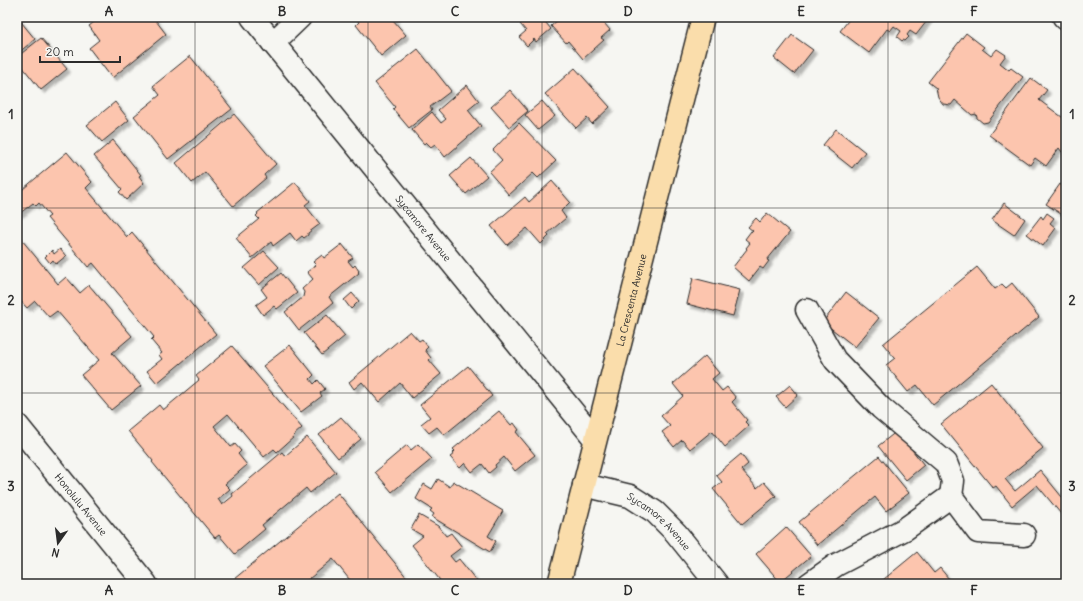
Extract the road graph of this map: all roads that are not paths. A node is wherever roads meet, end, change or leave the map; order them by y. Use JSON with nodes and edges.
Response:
{"nodes":[{"id":1,"x":252,"y":17,"type":"edge"},
{"id":2,"x":300,"y":17,"type":"edge"},
{"id":3,"x":703,"y":17,"type":"edge"},
{"id":4,"x":273,"y":43,"type":"junction"},
{"id":5,"x":807,"y":310,"type":"dead end"},
{"id":6,"x":17,"y":426,"type":"edge"},
{"id":7,"x":595,"y":439,"type":"junction"},
{"id":8,"x":584,"y":485,"type":"junction"},
{"id":9,"x":951,"y":496,"type":"junction"},
{"id":10,"x":1024,"y":536,"type":"dead end"},
{"id":11,"x":146,"y":584,"type":"edge"},
{"id":12,"x":559,"y":584,"type":"edge"},
{"id":13,"x":717,"y":584,"type":"edge"},
{"id":14,"x":809,"y":584,"type":"edge"}],
"edges":[{"from":1,"to":4,"type":"street","name":"Sycamore Avenue"},
{"from":2,"to":4,"type":"street"},
{"from":3,"to":7,"type":"main road","name":"La Crescenta Avenue"},
{"from":4,"to":7,"type":"street","name":"Sycamore Avenue"},
{"from":5,"to":9,"type":"street"},
{"from":6,"to":11,"type":"street","name":"Honolulu Avenue"},
{"from":7,"to":8,"type":"main road","name":"La Crescenta Avenue"},
{"from":8,"to":12,"type":"main road","name":"La Crescenta Avenue"},
{"from":8,"to":13,"type":"street","name":"Sycamore Avenue"},
{"from":9,"to":10,"type":"street"},
{"from":9,"to":14,"type":"street"}]}
